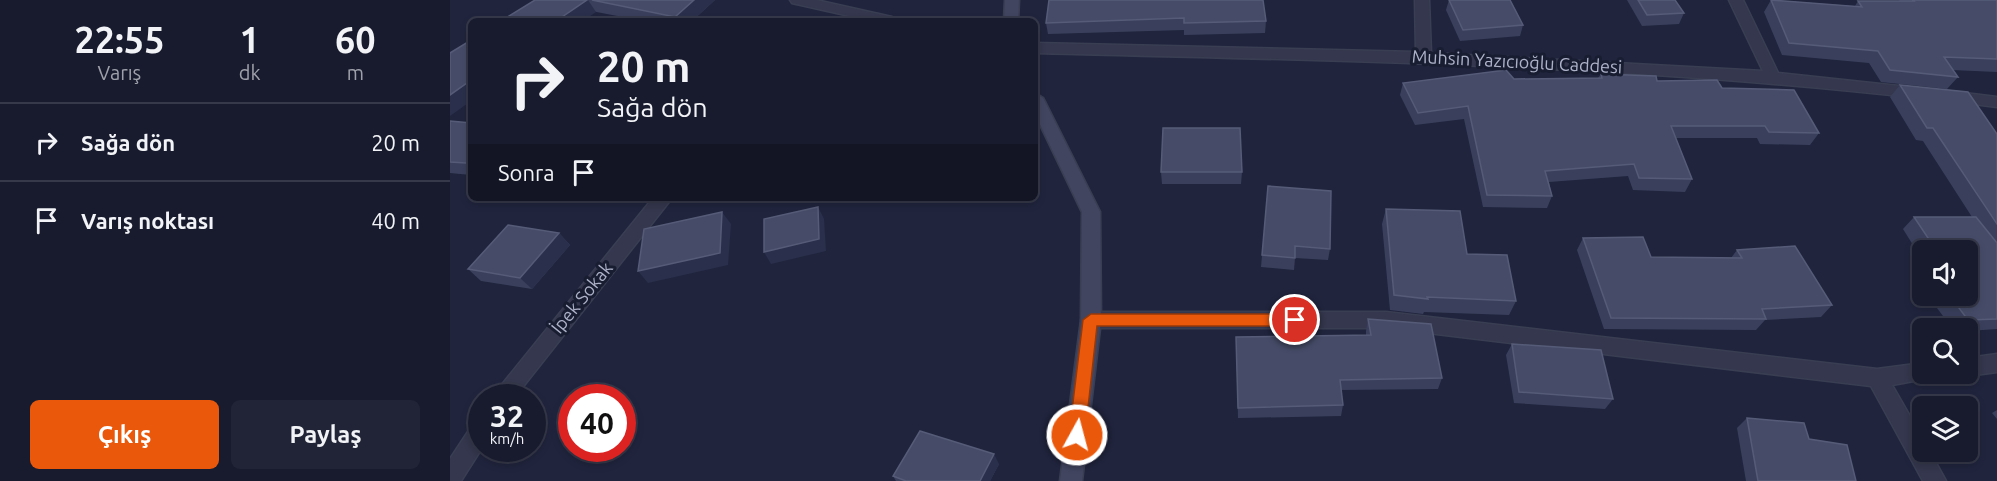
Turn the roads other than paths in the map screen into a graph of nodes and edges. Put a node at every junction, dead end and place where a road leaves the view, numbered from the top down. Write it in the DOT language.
graph roads {
  1 [pos="797,0"];
  2 [pos="1012,0"];
  3 [pos="1422,0"];
  4 [pos="1736,0"];
  5 [pos="843,10"];
  6 [pos="834,18"];
  7 [pos="879,18"];
  8 [pos="1011,18"];
  9 [pos="1038,48"];
  10 [pos="1424,57"];
  11 [pos="1773,76"];
  12 [pos="1997,102"];
  13 [pos="1038,104"];
  14 [pos="661,201"];
  15 [pos="1091,320"];
  16 [pos="1997,363"];
  17 [pos="1978,366"];
  18 [pos="1912,373"];
  19 [pos="1877,378"];
  20 [pos="512,384"];
  21 [pos="468,449"];
  22 [pos="450,477"];
  23 [pos="1071,481"];
  24 [pos="1935,481"];
  1 -- 5 [label="street"];
  2 -- 8 [label="street"];
  3 -- 10 [label="street"];
  4 -- 11 [label="street"];
  5 -- 6 [label="street"];
  5 -- 7 [label="street"];
  9 -- 10 [label="street, Muhsin Yazıcıoğlu Caddesi"];
  10 -- 11 [label="street, Muhsin Yazıcıoğlu Caddesi"];
  11 -- 12 [label="street, Muhsin Yazıcıoğlu Caddesi"];
  13 -- 15 [label="street"];
  14 -- 20 [label="street, İpek Sokak"];
  15 -- 19 [label="street"];
  15 -- 23 [label="street"];
  16 -- 17 [label="street"];
  18 -- 19 [label="street"];
  19 -- 24 [label="street"];
  21 -- 22 [label="street"];
}
